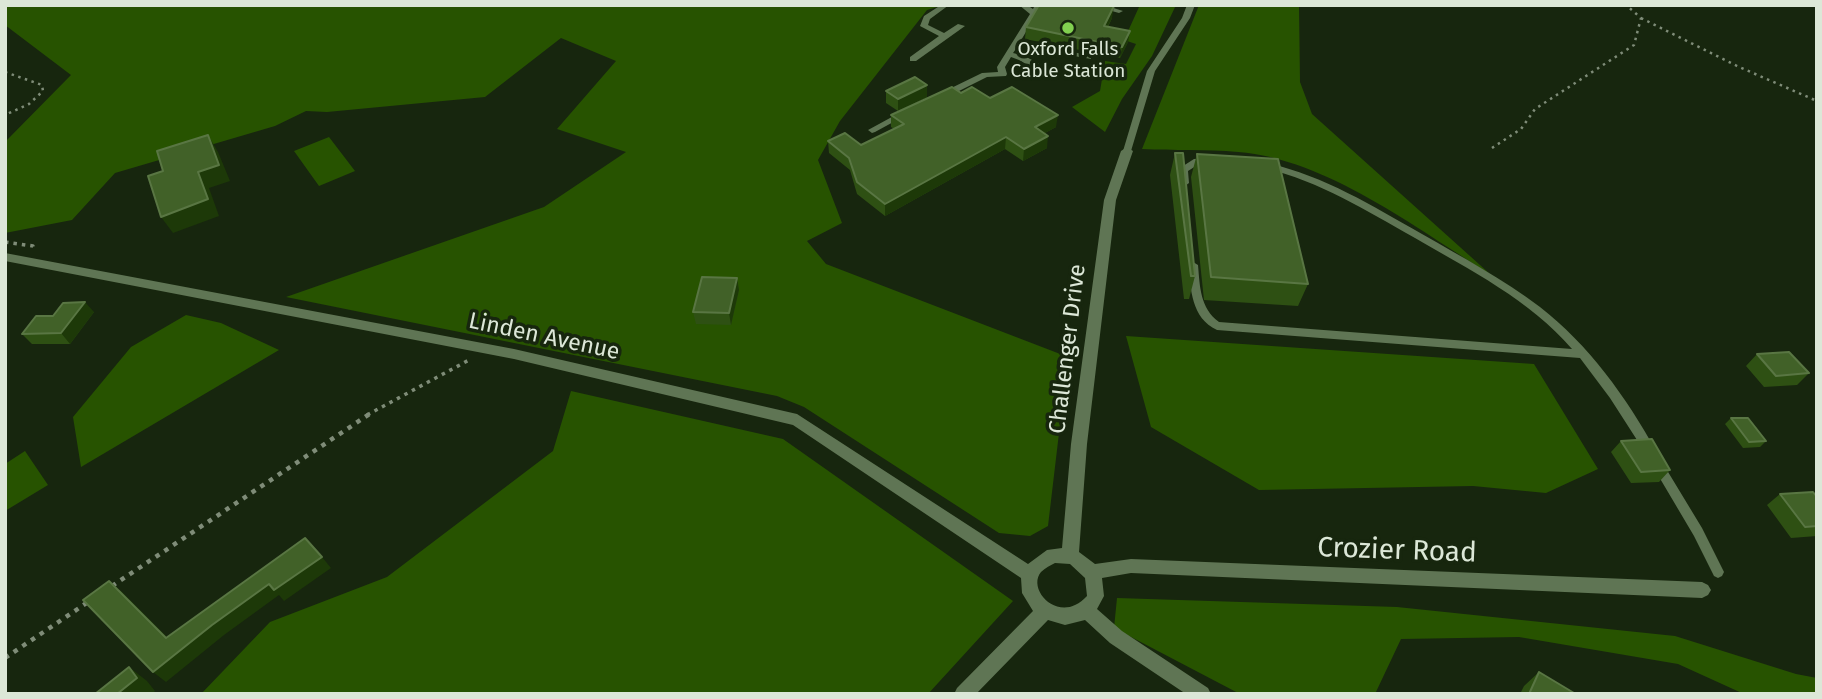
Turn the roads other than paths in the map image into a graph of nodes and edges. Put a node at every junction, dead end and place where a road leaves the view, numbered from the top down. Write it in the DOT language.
graph roads {
  1 [pos="946,5"];
  2 [pos="1022,5"];
  3 [pos="1039,5"];
  4 [pos="1093,5"];
  5 [pos="1191,5"];
  6 [pos="1119,11"];
  7 [pos="1034,13"];
  8 [pos="961,26"];
  9 [pos="944,36"];
  10 [pos="1016,43"];
  11 [pos="1009,54"];
  12 [pos="1088,57"];
  13 [pos="913,59"];
  14 [pos="1054,76"];
  15 [pos="935,99"];
  16 [pos="910,111"];
  17 [pos="872,130"];
  18 [pos="1127,150"];
  19 [pos="1220,162"];
  20 [pos="1254,163"];
  21 [pos="1186,197"];
  22 [pos="1192,252"];
  23 [pos="5,257"];
  24 [pos="1581,354"];
  25 [pos="1070,556"];
  26 [pos="1091,572"];
  27 [pos="1718,572"];
  28 [pos="1029,574"];
  29 [pos="1702,590"];
  30 [pos="1086,610"];
  31 [pos="1045,611"];
  32 [pos="963,694"];
  33 [pos="1202,694"];
  1 -- 9 [label="lane"];
  2 -- 7 [label="lane"];
  3 -- 7 [label="lane"];
  4 -- 6 [label="lane"];
  5 -- 18 [label="lane"];
  7 -- 10 [label="lane"];
  8 -- 9 [label="lane"];
  9 -- 13 [label="lane"];
  10 -- 11 [label="lane"];
  10 -- 12 [label="lane"];
  11 -- 14 [label="lane"];
  11 -- 15 [label="lane"];
  16 -- 17 [label="lane"];
  18 -- 25 [label="street, Challenger Drive"];
  19 -- 21 [label="lane"];
  20 -- 24 [label="lane"];
  22 -- 24 [label="lane"];
  23 -- 28 [label="street, Linden Avenue"];
  24 -- 27 [label="lane"];
  25 -- 26 [label="street"];
  25 -- 28 [label="street"];
  26 -- 29 [label="street, Crozier Road"];
  26 -- 30 [label="street"];
  28 -- 31 [label="street"];
  30 -- 31 [label="street"];
  30 -- 33 [label="street"];
  31 -- 32 [label="street"];
}
